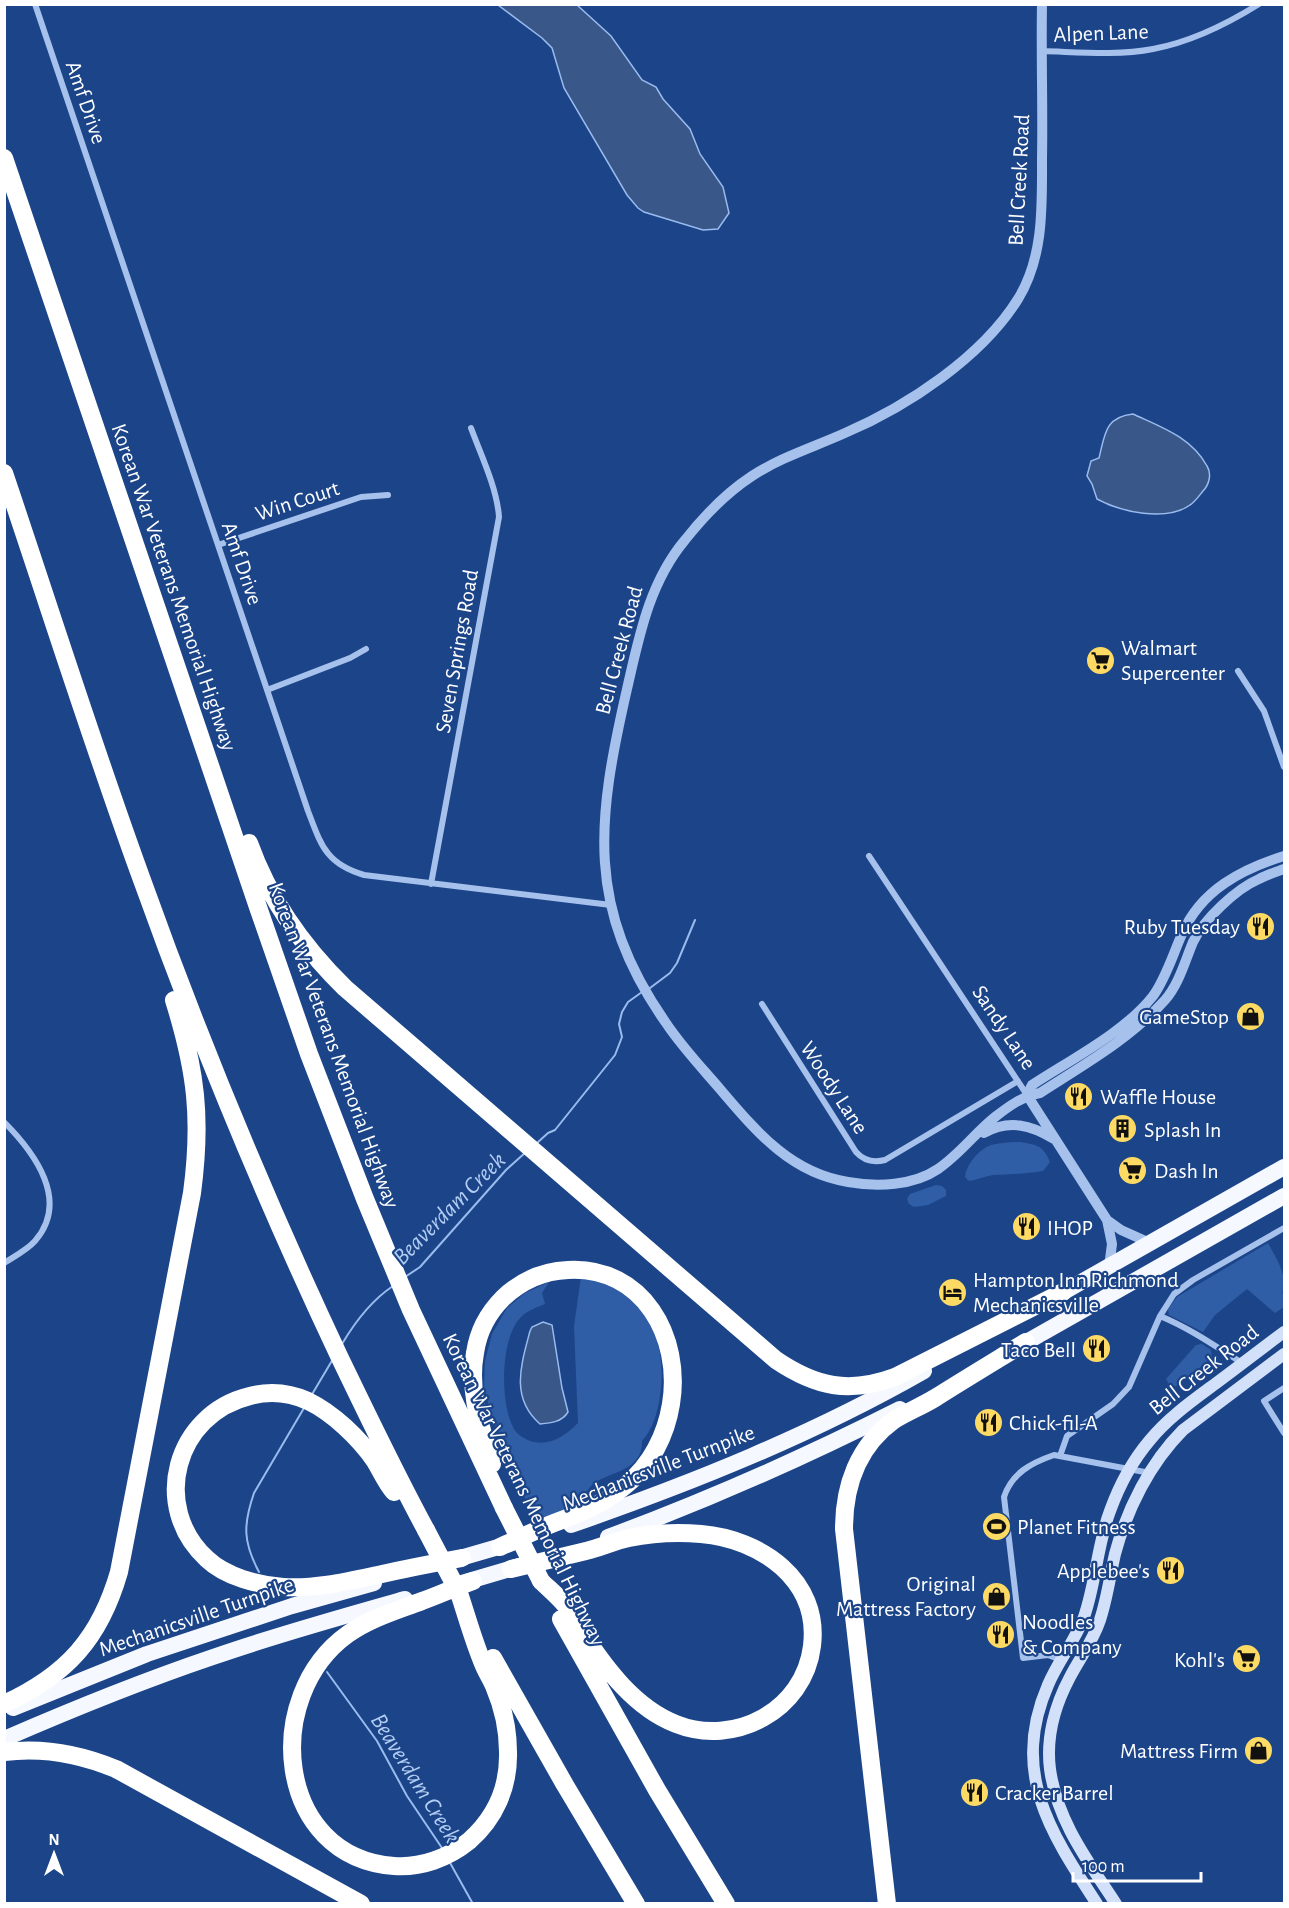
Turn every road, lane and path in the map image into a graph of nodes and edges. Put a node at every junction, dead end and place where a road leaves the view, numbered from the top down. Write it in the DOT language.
graph roads {
  1 [pos="35,4"];
  2 [pos="1042,4"];
  3 [pos="1259,4"];
  4 [pos="1042,51"];
  5 [pos="4,158"];
  6 [pos="471,428"];
  7 [pos="4,473"];
  8 [pos="388,495"];
  9 [pos="218,545"];
  10 [pos="366,649"];
  11 [pos="1238,671"];
  12 [pos="267,690"];
  13 [pos="199,733"];
  14 [pos="1284,768"];
  15 [pos="869,856"];
  16 [pos="1284,856"];
  17 [pos="1284,869"];
  18 [pos="1284,878"];
  19 [pos="142,882"];
  20 [pos="431,884"];
  21 [pos="1239,892"];
  22 [pos="611,905"];
  23 [pos="762,1004"];
  24 [pos="1018,1081"];
  25 [pos="1027,1095"];
  26 [pos="4,1122"];
  27 [pos="971,1140"];
  28 [pos="1057,1142"];
  29 [pos="1284,1167"];
  30 [pos="1284,1196"];
  31 [pos="1284,1207"];
  32 [pos="1107,1220"];
  33 [pos="1232,1226"];
  34 [pos="1284,1228"];
  35 [pos="1150,1243"];
  36 [pos="4,1263"];
  37 [pos="1109,1267"];
  38 [pos="1063,1292"];
  39 [pos="1160,1316"];
  40 [pos="1284,1332"];
  41 [pos="1026,1342"];
  42 [pos="1284,1354"];
  43 [pos="1242,1363"];
  44 [pos="1284,1388"];
  45 [pos="1284,1433"];
  46 [pos="1060,1456"];
  47 [pos="1130,1470"];
  48 [pos="1150,1473"];
  49 [pos="501,1502"];
  50 [pos="425,1529"];
  51 [pos="500,1547"];
  52 [pos="462,1558"];
  53 [pos="511,1569"];
  54 [pos="473,1581"];
  55 [pos="549,1592"];
  56 [pos="476,1632"];
  57 [pos="1062,1660"];
  58 [pos="4,1704"];
  59 [pos="4,1711"];
  60 [pos="4,1739"];
  61 [pos="4,1752"];
  62 [pos="361,1904"];
  63 [pos="636,1904"];
  64 [pos="726,1904"];
  65 [pos="888,1904"];
  66 [pos="1097,1904"];
  67 [pos="1116,1904"];
  1 -- 9 [label="street, Amf Drive"];
  2 -- 4 [label="street, Bell Creek Road"];
  3 -- 4 [label="street, Alpen Lane"];
  4 -- 22 [label="street, Bell Creek Road"];
  5 -- 13 [label="highway, Korean War Veterans Memorial Highway"];
  6 -- 20 [label="street, Seven Springs Road"];
  7 -- 19 [label="highway"];
  8 -- 9 [label="street, Win Court"];
  9 -- 12 [label="street, Amf Drive"];
  10 -- 12 [label="street"];
  11 -- 14 [label="street"];
  12 -- 20 [label="street, Amf Drive"];
  13 -- 38 [label="highway"];
  13 -- 49 [label="highway, Korean War Veterans Memorial Highway"];
  15 -- 24 [label="street, Sandy Lane"];
  16 -- 25 [label="street, Bell Creek Road"];
  17 -- 21 [label="street, Bell Creek Road"];
  18 -- 21 [label="street"];
  19 -- 50 [label="highway"];
  19 -- 58 [label="highway"];
  20 -- 22 [label="street, Amf Drive"];
  21 -- 25 [label="street, Bell Creek Road"];
  22 -- 27 [label="street, Bell Creek Road"];
  23 -- 24 [label="street, Woody Lane"];
  24 -- 25 [label="street, Sandy Lane"];
  25 -- 27 [label="street, Bell Creek Road"];
  25 -- 28 [label="street, Sandy Lane"];
  26 -- 36 [label="street"];
  27 -- 28 [label="street"];
  28 -- 32 [label="street, Sandy Lane"];
  29 -- 35 [label="highway, Mechanicsville Turnpike"];
  30 -- 33 [label="highway, Mechanicsville Turnpike"];
  31 -- 33 [label="highway"];
  32 -- 35 [label="street, Sandy Lane"];
  32 -- 37 [label="street, Sandy Lane"];
  33 -- 41 [label="highway, Mechanicsville Turnpike"];
  34 -- 39 [label="street"];
  35 -- 37 [label="highway, Mechanicsville Turnpike"];
  37 -- 38 [label="highway, Mechanicsville Turnpike"];
  38 -- 51 [label="highway, Mechanicsville Turnpike"];
  39 -- 43 [label="street"];
  39 -- 46 [label="street"];
  40 -- 43 [label="main road, Bell Creek Road"];
  41 -- 53 [label="highway, Mechanicsville Turnpike"];
  41 -- 65 [label="highway"];
  42 -- 48 [label="main road, Bell Creek Road"];
  43 -- 47 [label="main road, Bell Creek Road"];
  44 -- 45 [label="street"];
  46 -- 47 [label="street"];
  46 -- 57 [label="street"];
  47 -- 48 [label="street"];
  47 -- 57 [label="main road, Bell Creek Road"];
  48 -- 67 [label="main road, Bell Creek Road"];
  49 -- 51 [label="highway"];
  49 -- 55 [label="highway, Korean War Veterans Memorial Highway, bridge"];
  50 -- 52 [label="highway"];
  50 -- 56 [label="highway, bridge"];
  51 -- 52 [label="highway, Mechanicsville Turnpike"];
  52 -- 59 [label="highway, Mechanicsville Turnpike"];
  53 -- 54 [label="highway, Mechanicsville Turnpike"];
  53 -- 55 [label="highway"];
  54 -- 56 [label="highway"];
  54 -- 60 [label="highway, Mechanicsville Turnpike"];
  55 -- 64 [label="highway, Korean War Veterans Memorial Highway"];
  56 -- 63 [label="highway"];
  57 -- 66 [label="main road, Bell Creek Road"];
  61 -- 62 [label="highway"];
}
